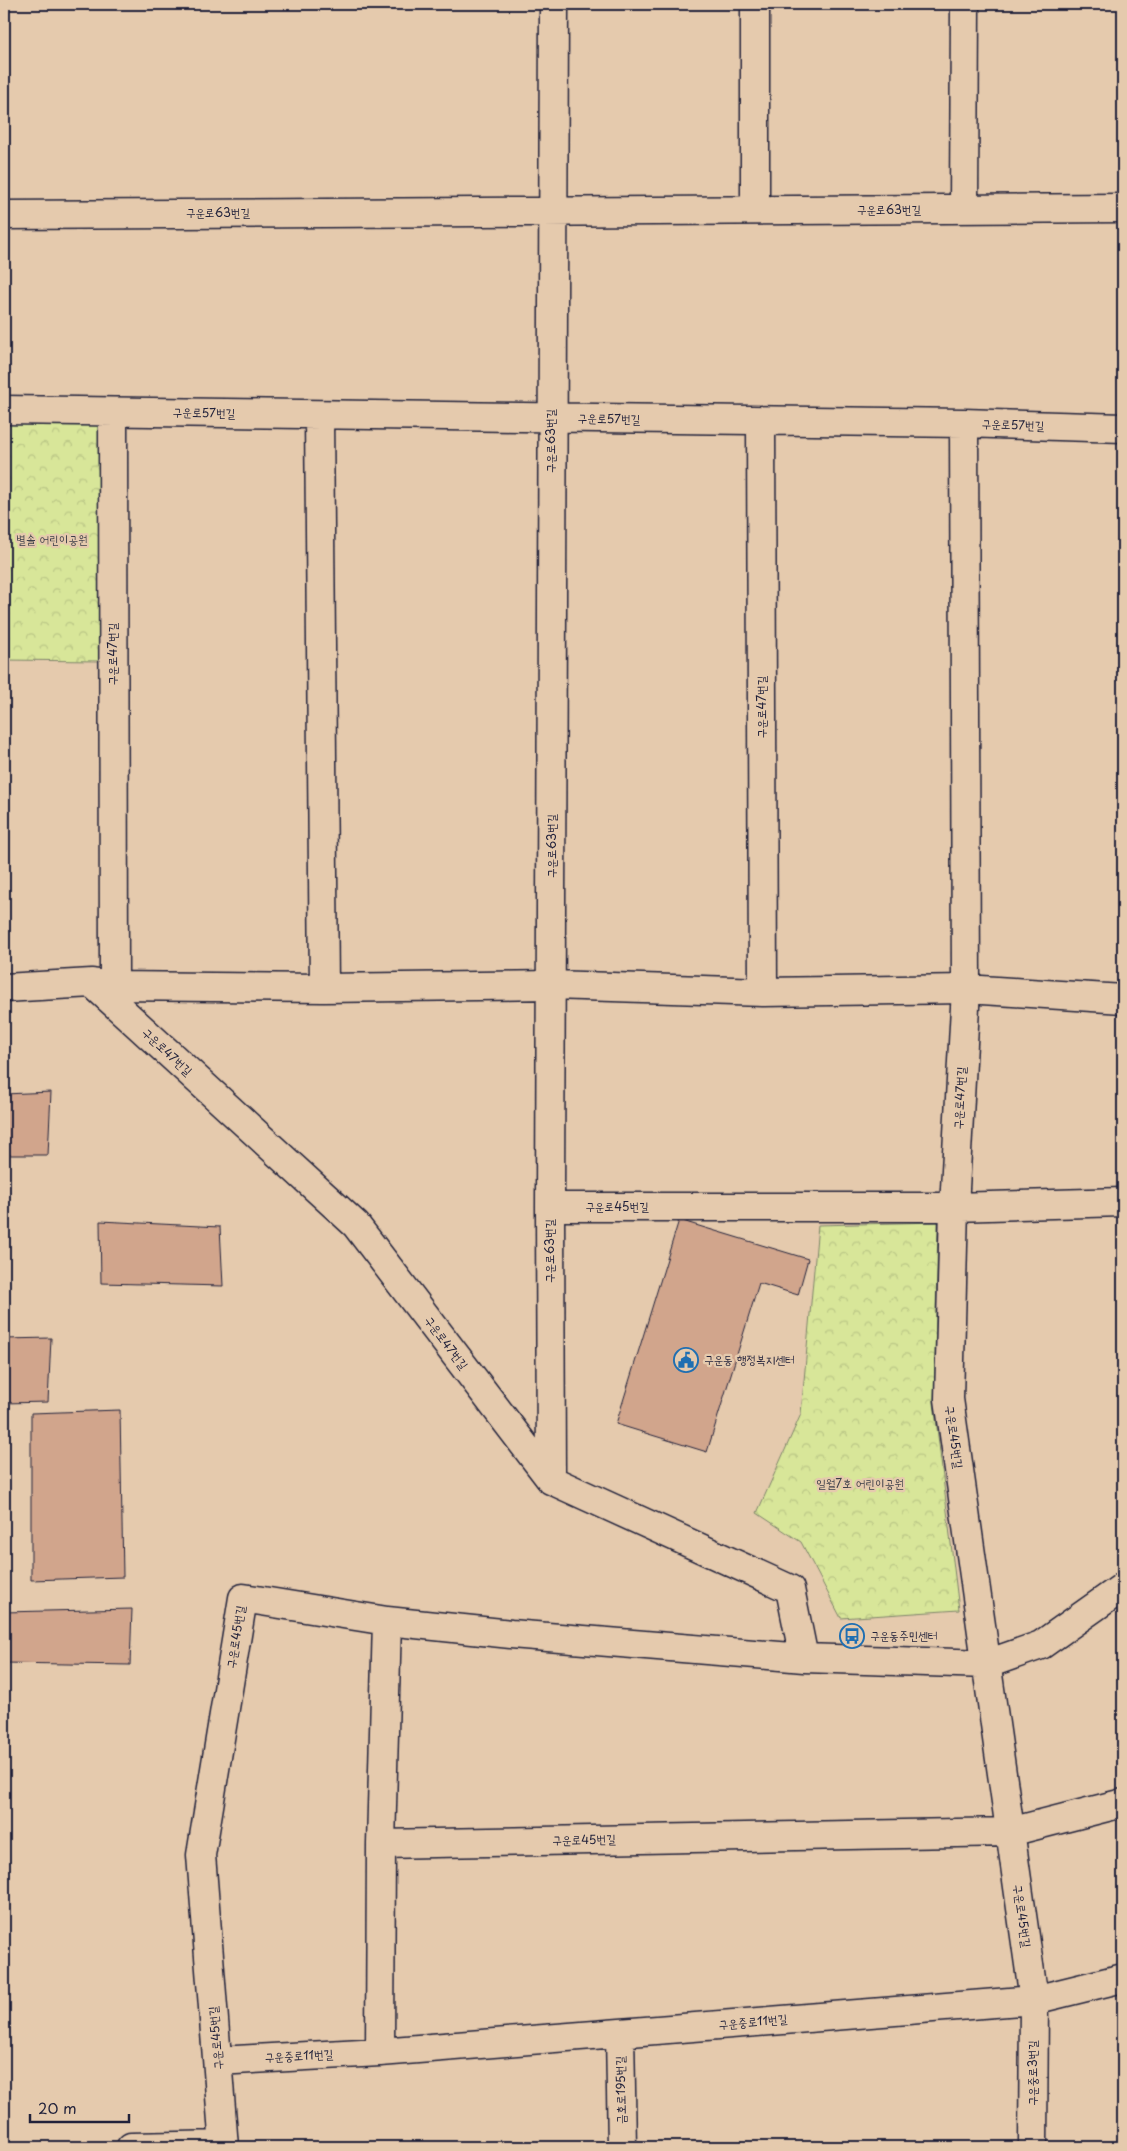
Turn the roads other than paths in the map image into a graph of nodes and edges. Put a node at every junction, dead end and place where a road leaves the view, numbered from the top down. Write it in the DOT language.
graph roads {
  1 [pos="554,4"];
  2 [pos="755,4"];
  3 [pos="965,4"];
  4 [pos="1123,208"];
  5 [pos="964,209"];
  6 [pos="755,210"];
  7 [pos="552,211"];
  8 [pos="4,215"];
  9 [pos="4,410"];
  10 [pos="113,412"];
  11 [pos="319,415"];
  12 [pos="551,418"];
  13 [pos="761,422"];
  14 [pos="964,423"];
  15 [pos="1123,428"];
  16 [pos="103,985"];
  17 [pos="552,985"];
  18 [pos="4,988"];
  19 [pos="324,988"];
  20 [pos="966,989"];
  21 [pos="763,992"];
  22 [pos="1123,999"];
  23 [pos="1123,1202"];
  24 [pos="550,1208"];
  25 [pos="954,1208"];
  26 [pos="551,1480"];
  27 [pos="1123,1586"];
  28 [pos="386,1620"];
  29 [pos="804,1658"];
  30 [pos="987,1664"];
  31 [pos="1123,1803"];
  32 [pos="1010,1832"];
  33 [pos="381,1844"];
  34 [pos="1123,1978"];
  35 [pos="1034,2000"];
  36 [pos="620,2032"];
  37 [pos="380,2052"];
  38 [pos="218,2061"];
  39 [pos="224,2146"];
  40 [pos="130,2147"];
  41 [pos="622,2147"];
  42 [pos="1033,2147"];
  1 -- 7 [label="street, 구운로63번길"];
  2 -- 6 [label="street"];
  3 -- 5 [label="street"];
  4 -- 5 [label="street, 구운로63번길"];
  5 -- 6 [label="street, 구운로63번길"];
  6 -- 7 [label="street, 구운로63번길"];
  7 -- 8 [label="street, 구운로63번길"];
  7 -- 12 [label="street, 구운로63번길"];
  9 -- 10 [label="street, 구운로57번길"];
  10 -- 11 [label="street, 구운로57번길"];
  10 -- 16 [label="street, 구운로47번길"];
  11 -- 12 [label="street, 구운로57번길"];
  11 -- 19 [label="street"];
  12 -- 13 [label="street, 구운로57번길"];
  12 -- 17 [label="street, 구운로63번길"];
  13 -- 14 [label="street, 구운로57번길"];
  13 -- 21 [label="street, 구운로47번길"];
  14 -- 15 [label="street, 구운로57번길"];
  14 -- 20 [label="street, 구운로47번길"];
  16 -- 18 [label="street"];
  16 -- 19 [label="street"];
  16 -- 26 [label="street, 구운로47번길"];
  17 -- 19 [label="street"];
  17 -- 21 [label="street"];
  17 -- 24 [label="street, 구운로63번길"];
  20 -- 21 [label="street"];
  20 -- 22 [label="street"];
  20 -- 25 [label="street, 구운로47번길"];
  23 -- 25 [label="street, 구운로45번길"];
  24 -- 25 [label="street, 구운로45번길"];
  24 -- 26 [label="street, 구운로63번길"];
  25 -- 30 [label="street, 구운로45번길"];
  26 -- 29 [label="street, 구운로47번길"];
  27 -- 30 [label="street, 구운로45번길"];
  28 -- 29 [label="street, 구운로45번길"];
  28 -- 33 [label="street"];
  28 -- 38 [label="street, 구운로45번길"];
  29 -- 30 [label="street, 구운로45번길"];
  30 -- 32 [label="street, 구운로45번길"];
  31 -- 32 [label="street, 구운로45번길"];
  32 -- 33 [label="street, 구운로45번길"];
  32 -- 35 [label="street, 구운로45번길"];
  33 -- 37 [label="street"];
  34 -- 35 [label="street, 구운중로11번길"];
  35 -- 36 [label="street, 구운중로11번길"];
  35 -- 42 [label="street, 구운중로3번길"];
  36 -- 37 [label="street, 구운중로11번길"];
  36 -- 41 [label="street, 금호로195번길"];
  37 -- 38 [label="street, 구운중로11번길"];
  38 -- 39 [label="street, 구운로45번길"];
  39 -- 40 [label="street"];
}
